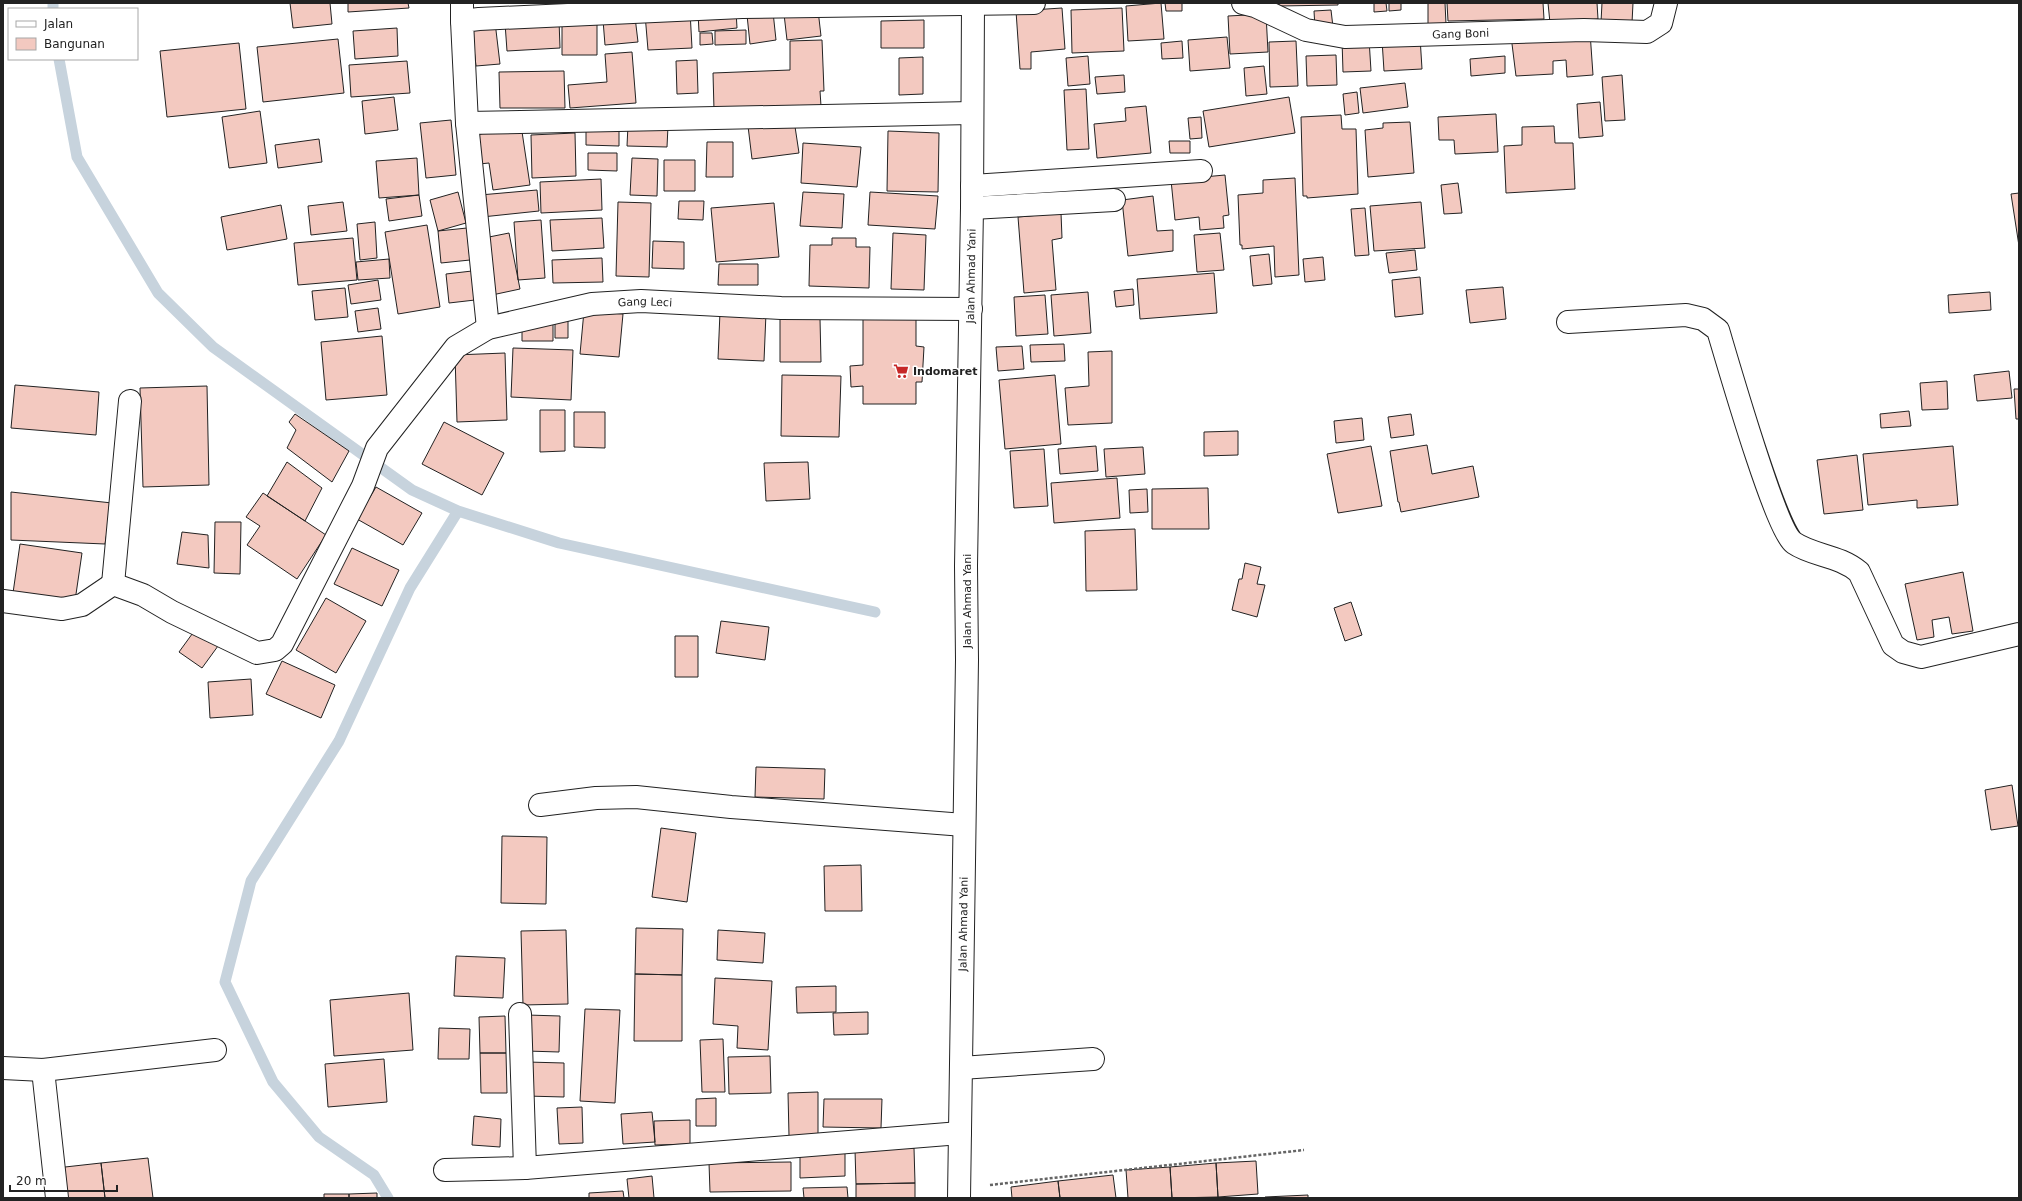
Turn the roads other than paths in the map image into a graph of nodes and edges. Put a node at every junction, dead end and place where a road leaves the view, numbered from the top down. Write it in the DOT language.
graph roads {
  1 [pos="1034,3"];
  2 [pos="1243,3"];
  3 [pos="1666,3"];
  4 [pos="972,4"];
  5 [pos="1007,4"];
  6 [pos="462,12"];
  7 [pos="972,113"];
  8 [pos="467,123"];
  9 [pos="1201,171"];
  10 [pos="972,186"];
  11 [pos="1114,200"];
  12 [pos="972,208"];
  13 [pos="971,309"];
  14 [pos="1568,322"];
  15 [pos="488,328"];
  16 [pos="130,401"];
  17 [pos="113,584"];
  18 [pos="3,601"];
  19 [pos="2019,634"];
  20 [pos="540,805"];
  21 [pos="964,825"];
  22 [pos="520,1014"];
  23 [pos="215,1050"];
  24 [pos="1093,1059"];
  25 [pos="3,1068"];
  26 [pos="961,1068"];
  27 [pos="43,1070"];
  28 [pos="960,1133"];
  29 [pos="525,1168"];
  30 [pos="445,1170"];
  31 [pos="959,1193"];
  32 [pos="57,1198"];
  1 -- 5 [label="street"];
  2 -- 3 [label="street, Gang Boni"];
  4 -- 5 [label="street"];
  4 -- 6 [label="street"];
  4 -- 7 [label="street, Jalan Ahmad Yani"];
  6 -- 8 [label="street"];
  7 -- 8 [label="street"];
  7 -- 10 [label="street, Jalan Ahmad Yani"];
  8 -- 15 [label="street"];
  9 -- 10 [label="street"];
  10 -- 12 [label="street, Jalan Ahmad Yani"];
  11 -- 12 [label="street"];
  12 -- 13 [label="street, Jalan Ahmad Yani"];
  13 -- 15 [label="street, Gang Leci"];
  13 -- 21 [label="street, Jalan Ahmad Yani"];
  14 -- 19 [label="street"];
  15 -- 17 [label="street, Gang Leci"];
  16 -- 17 [label="street"];
  17 -- 18 [label="street"];
  20 -- 21 [label="street"];
  21 -- 26 [label="street, Jalan Ahmad Yani"];
  22 -- 29 [label="street"];
  23 -- 27 [label="street"];
  24 -- 26 [label="street"];
  25 -- 27 [label="street"];
  26 -- 28 [label="street, Jalan Ahmad Yani"];
  27 -- 32 [label="street"];
  28 -- 29 [label="street"];
  28 -- 31 [label="street, Jalan Ahmad Yani"];
  29 -- 30 [label="street"];
}
